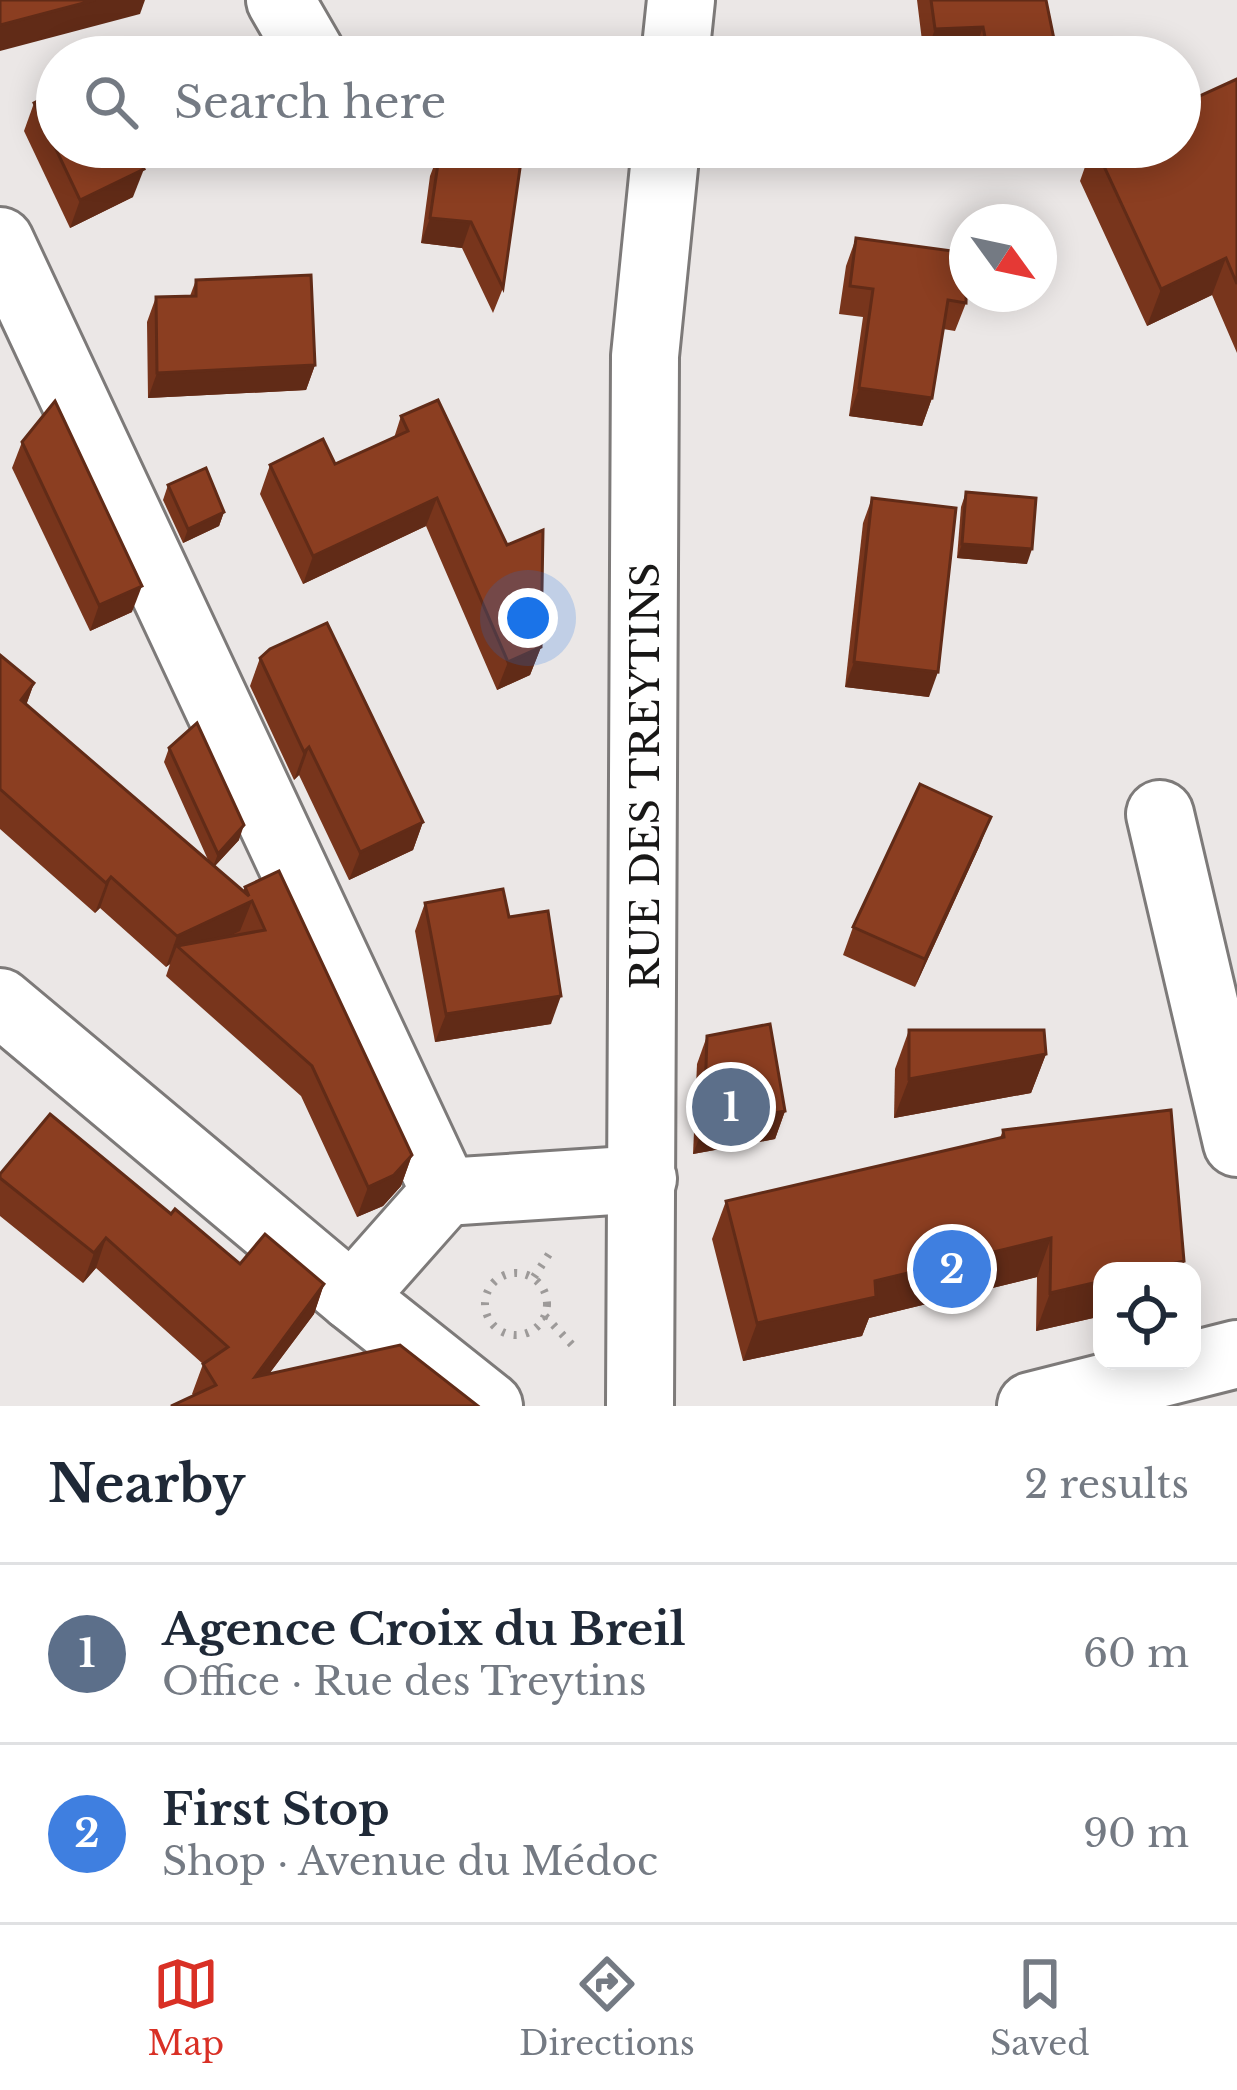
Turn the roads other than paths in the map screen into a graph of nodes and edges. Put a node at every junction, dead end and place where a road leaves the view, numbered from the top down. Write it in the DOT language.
graph roads {
  1 [pos="280,0"];
  2 [pos="681,0"];
  3 [pos="301,36"];
  4 [pos="677,36"];
  5 [pos="664,168"];
  6 [pos="0,241"];
  7 [pos="1160,814"];
  8 [pos="0,1002"];
  9 [pos="1237,1143"];
  10 [pos="644,1179"];
  11 [pos="445,1192"];
  12 [pos="352,1297"];
  13 [pos="1237,1354"];
  14 [pos="489,1406"];
  15 [pos="640,1406"];
  16 [pos="1031,1406"];
  1 -- 3 [label="street"];
  2 -- 4 [label="street"];
  5 -- 10 [label="street, RUE DES TREYTINS"];
  6 -- 11 [label="street"];
  7 -- 9 [label="street"];
  8 -- 12 [label="street"];
  10 -- 11 [label="street"];
  10 -- 15 [label="street, RUE DES TREYTINS"];
  11 -- 12 [label="street"];
  12 -- 14 [label="street"];
  13 -- 16 [label="street"];
}
